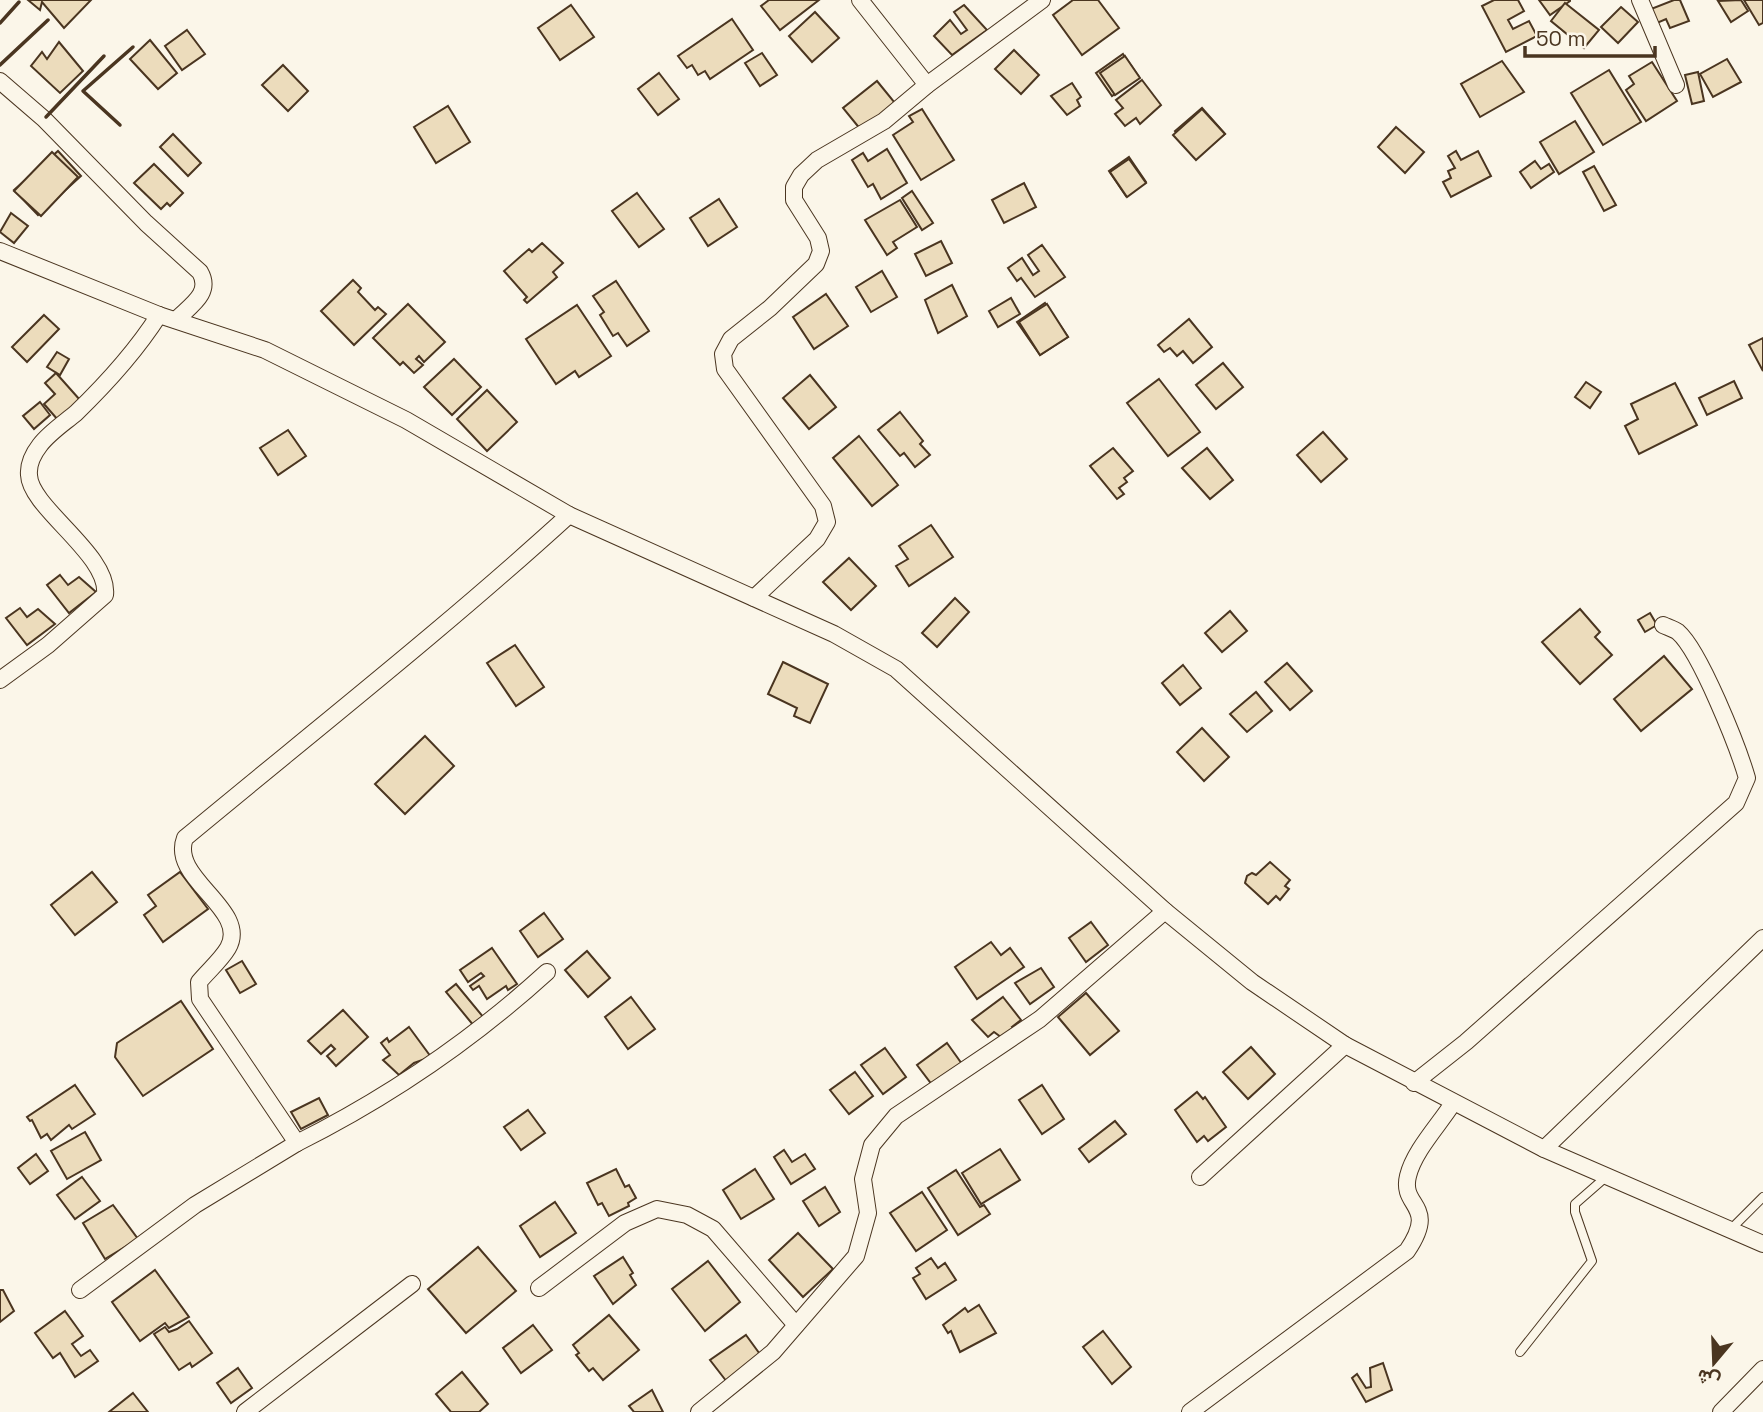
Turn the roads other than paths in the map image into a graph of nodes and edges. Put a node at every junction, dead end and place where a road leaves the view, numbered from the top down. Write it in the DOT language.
graph roads {
  1 [pos="860,0"];
  2 [pos="1042,0"];
  3 [pos="1640,0"];
  4 [pos="0,81"];
  5 [pos="927,85"];
  6 [pos="1676,85"];
  7 [pos="0,251"];
  8 [pos="159,315"];
  9 [pos="176,320"];
  10 [pos="569,515"];
  11 [pos="754,598"];
  12 [pos="1663,625"];
  13 [pos="0,680"];
  14 [pos="1165,911"];
  15 [pos="1763,938"];
  16 [pos="547,972"];
  17 [pos="1345,1045"];
  18 [pos="1414,1083"];
  19 [pos="1453,1103"];
  20 [pos="297,1143"];
  21 [pos="1544,1149"];
  22 [pos="1607,1176"];
  23 [pos="1200,1177"];
  24 [pos="1763,1197"];
  25 [pos="1731,1229"];
  26 [pos="1763,1244"];
  27 [pos="412,1284"];
  28 [pos="539,1288"];
  29 [pos="80,1290"];
  30 [pos="796,1325"];
  31 [pos="1520,1352"];
  32 [pos="1763,1369"];
  33 [pos="245,1412"];
  34 [pos="699,1412"];
  35 [pos="1190,1412"];
  36 [pos="1721,1412"];
  1 -- 5 [label="street"];
  2 -- 5 [label="street"];
  3 -- 6 [label="street"];
  4 -- 9 [label="street"];
  5 -- 11 [label="street"];
  7 -- 8 [label="street"];
  8 -- 9 [label="street"];
  8 -- 13 [label="street"];
  9 -- 10 [label="street"];
  10 -- 11 [label="street"];
  10 -- 20 [label="street"];
  11 -- 14 [label="street"];
  12 -- 18 [label="street"];
  14 -- 17 [label="street"];
  14 -- 30 [label="street"];
  15 -- 21 [label="street"];
  16 -- 20 [label="street"];
  17 -- 18 [label="street"];
  17 -- 23 [label="street"];
  18 -- 19 [label="street"];
  19 -- 21 [label="street"];
  19 -- 35 [label="street"];
  20 -- 29 [label="street"];
  21 -- 22 [label="street"];
  22 -- 25 [label="street"];
  22 -- 31 [label="lane"];
  24 -- 25 [label="lane"];
  25 -- 26 [label="street"];
  27 -- 33 [label="street"];
  28 -- 30 [label="street"];
  30 -- 34 [label="street"];
  32 -- 36 [label="street"];
}
